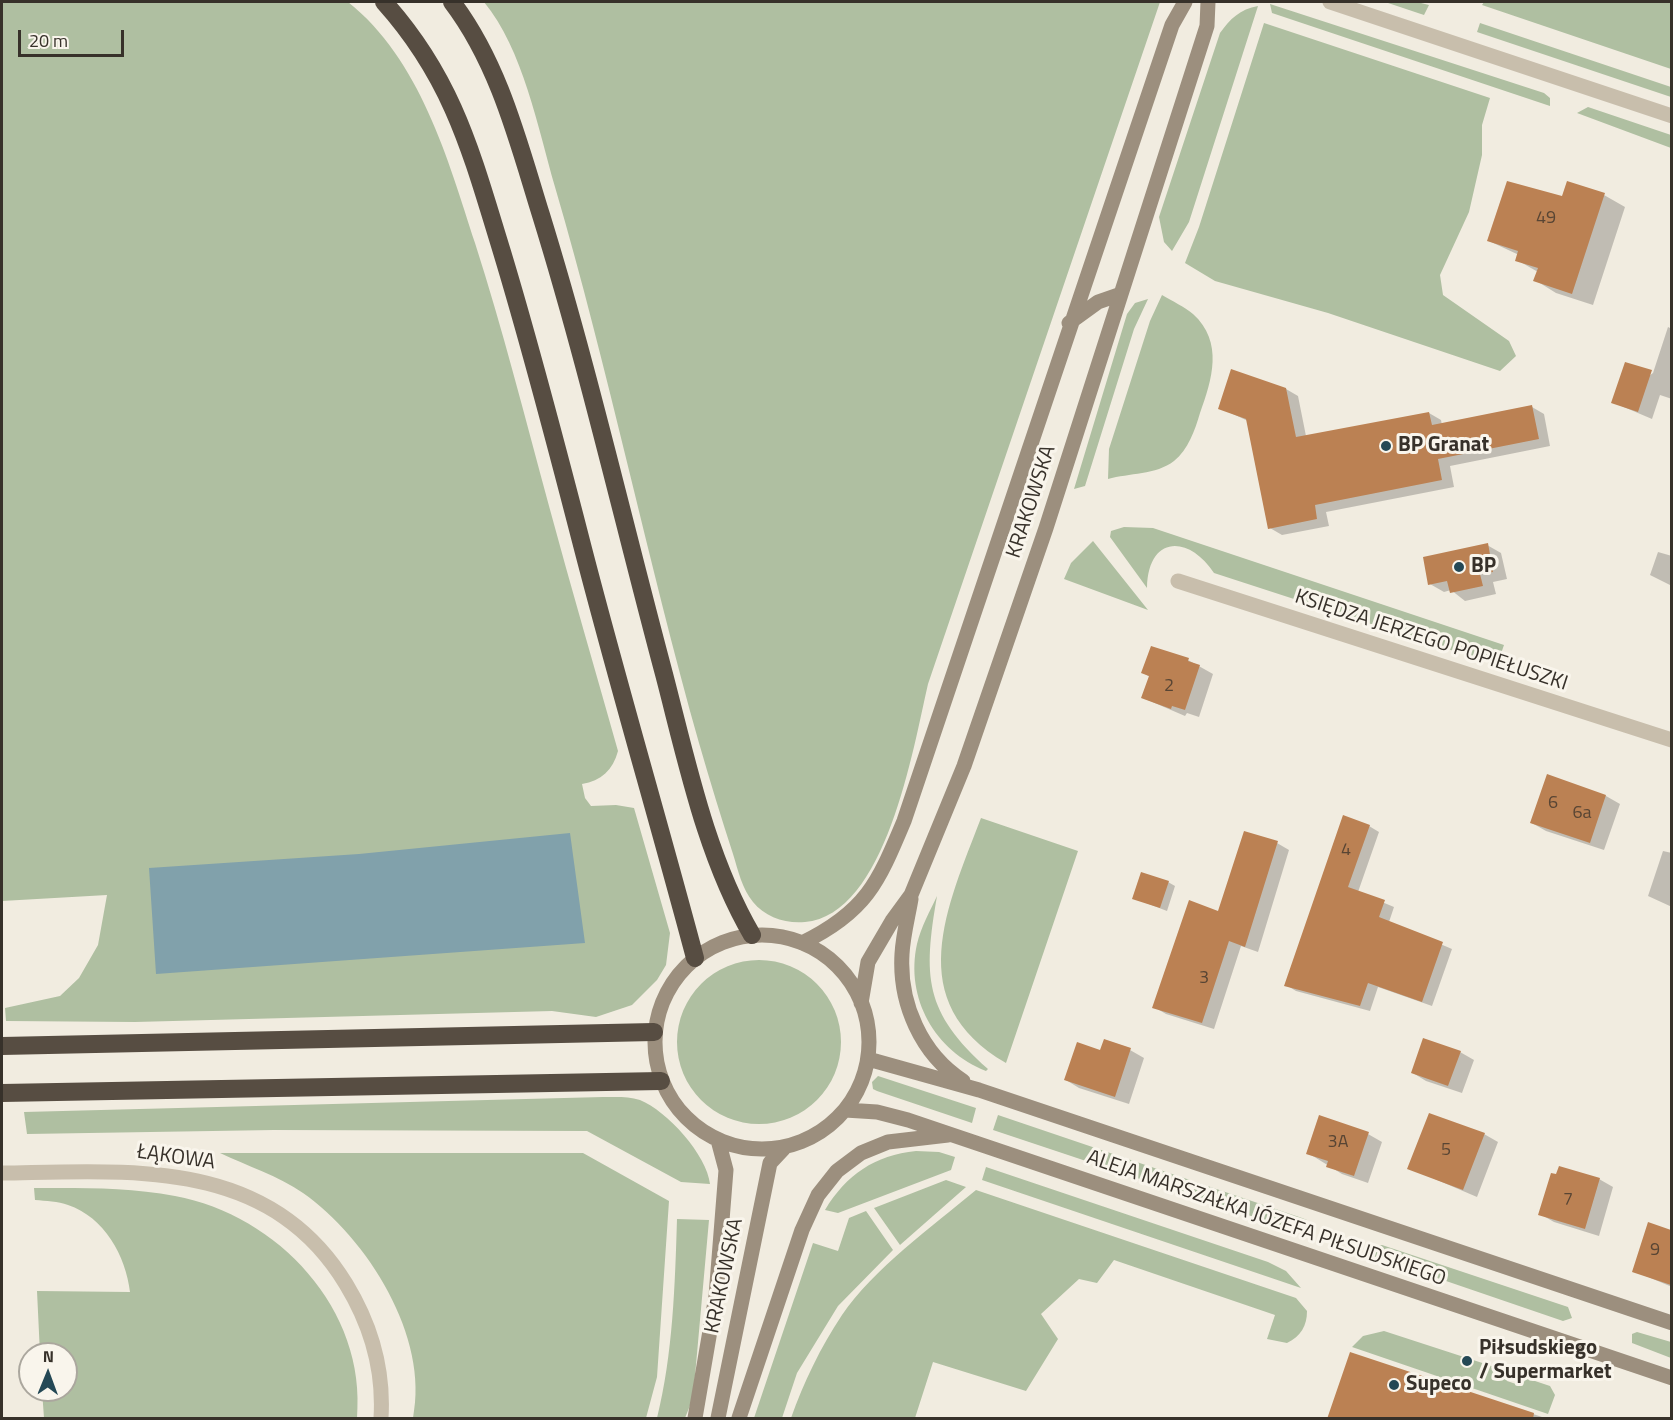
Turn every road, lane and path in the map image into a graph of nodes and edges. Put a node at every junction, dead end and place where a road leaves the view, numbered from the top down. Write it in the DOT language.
graph roads {
  1 [pos="384,2"];
  2 [pos="452,2"];
  3 [pos="1185,2"];
  4 [pos="1208,2"];
  5 [pos="1330,2"];
  6 [pos="1671,116"];
  7 [pos="1120,294"];
  8 [pos="1069,324"];
  9 [pos="1178,581"];
  10 [pos="1671,740"];
  11 [pos="911,896"];
  12 [pos="753,935"];
  13 [pos="802,943"];
  14 [pos="695,958"];
  15 [pos="861,1003"];
  16 [pos="654,1032"];
  17 [pos="2,1046"];
  18 [pos="868,1059"];
  19 [pos="662,1081"];
  20 [pos="979,1090"];
  21 [pos="2,1093"];
  22 [pos="845,1110"];
  23 [pos="951,1135"];
  24 [pos="718,1140"];
  25 [pos="785,1147"];
  26 [pos="2,1173"];
  27 [pos="1671,1323"];
  28 [pos="1671,1378"];
  29 [pos="381,1419"];
  30 [pos="695,1419"];
  31 [pos="718,1419"];
  32 [pos="739,1419"];
  1 -- 14 [label="highway"];
  2 -- 12 [label="highway"];
  3 -- 8 [label="street, KRAKOWSKA"];
  4 -- 7 [label="street, KRAKOWSKA"];
  5 -- 6 [label="street"];
  7 -- 8 [label="street"];
  7 -- 11 [label="street, KRAKOWSKA"];
  8 -- 13 [label="street, KRAKOWSKA"];
  9 -- 10 [label="street, KSIĘDZA JERZEGO POPIEŁUSZKI"];
  11 -- 15 [label="street, KRAKOWSKA"];
  11 -- 20 [label="street"];
  12 -- 13 [label="street"];
  12 -- 14 [label="street"];
  13 -- 15 [label="street"];
  14 -- 16 [label="street"];
  15 -- 18 [label="street"];
  16 -- 17 [label="highway"];
  16 -- 19 [label="street"];
  18 -- 20 [label="street, ALEJA MARSZAŁKA JÓZEFA PIŁSUDSKIEGO"];
  18 -- 22 [label="street"];
  19 -- 21 [label="highway"];
  19 -- 24 [label="street"];
  20 -- 27 [label="street, ALEJA MARSZAŁKA JÓZEFA PIŁSUDSKIEGO"];
  22 -- 23 [label="street, ALEJA MARSZAŁKA JÓZEFA PIŁSUDSKIEGO"];
  22 -- 25 [label="street"];
  23 -- 28 [label="street, ALEJA MARSZAŁKA JÓZEFA PIŁSUDSKIEGO"];
  23 -- 32 [label="street"];
  24 -- 25 [label="street"];
  24 -- 30 [label="street, KRAKOWSKA"];
  25 -- 31 [label="street, KRAKOWSKA"];
  26 -- 29 [label="street, ŁĄKOWA"];
}
